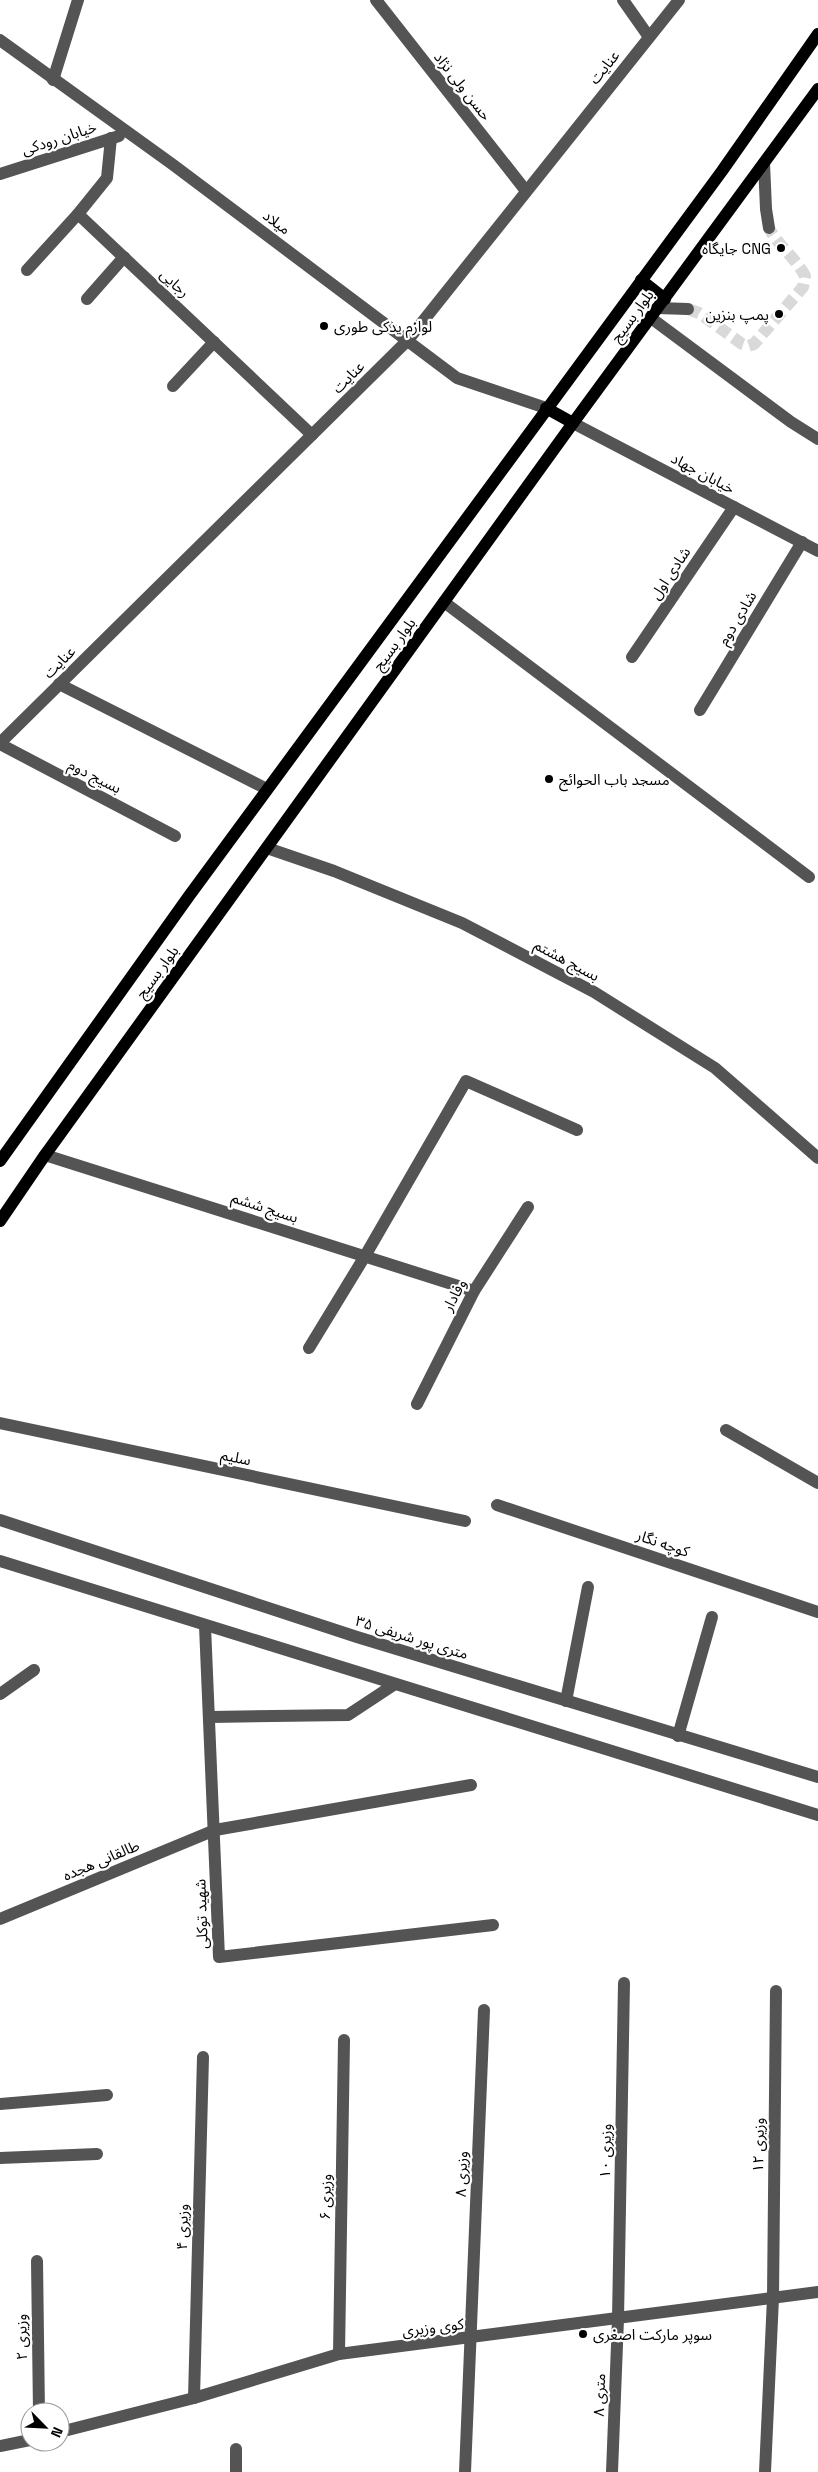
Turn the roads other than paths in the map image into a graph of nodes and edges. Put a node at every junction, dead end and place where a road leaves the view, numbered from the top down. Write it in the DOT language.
graph roads {
  1 [pos="78,0"];
  2 [pos="376,0"];
  3 [pos="623,0"];
  4 [pos="679,0"];
  5 [pos="818,34"];
  6 [pos="649,37"];
  7 [pos="0,40"];
  8 [pos="53,80"];
  9 [pos="818,89"];
  10 [pos="128,133"];
  11 [pos="111,138"];
  12 [pos="764,163"];
  13 [pos="0,174"];
  14 [pos="526,191"];
  15 [pos="78,214"];
  16 [pos="770,228"];
  17 [pos="124,257"];
  18 [pos="27,270"];
  19 [pos="641,280"];
  20 [pos="87,299"];
  21 [pos="657,308"];
  22 [pos="688,309"];
  23 [pos="408,340"];
  24 [pos="214,342"];
  25 [pos="173,386"];
  26 [pos="546,408"];
  27 [pos="574,423"];
  28 [pos="312,435"];
  29 [pos="818,439"];
  30 [pos="734,507"];
  31 [pos="802,542"];
  32 [pos="818,551"];
  33 [pos="444,602"];
  34 [pos="632,657"];
  35 [pos="59,684"];
  36 [pos="700,710"];
  37 [pos="0,744"];
  38 [pos="267,789"];
  39 [pos="175,836"];
  40 [pos="267,848"];
  41 [pos="809,877"];
  42 [pos="578,1130"];
  43 [pos="45,1154"];
  44 [pos="818,1158"];
  45 [pos="0,1161"];
  46 [pos="528,1207"];
  47 [pos="0,1220"];
  48 [pos="365,1256"];
  49 [pos="474,1291"];
  50 [pos="309,1348"];
  51 [pos="417,1404"];
  52 [pos="0,1423"];
  53 [pos="726,1430"];
  54 [pos="818,1483"];
  55 [pos="497,1505"];
  56 [pos="0,1520"];
  57 [pos="465,1521"];
  58 [pos="0,1561"];
  59 [pos="588,1587"];
  60 [pos="818,1612"];
  61 [pos="712,1617"];
  62 [pos="205,1626"];
  63 [pos="34,1670"];
  64 [pos="395,1684"];
  65 [pos="0,1694"];
  66 [pos="566,1702"];
  67 [pos="210,1717"];
  68 [pos="678,1736"];
  69 [pos="817,1773"];
  70 [pos="471,1786"];
  71 [pos="818,1815"];
  72 [pos="215,1830"];
  73 [pos="0,1919"];
  74 [pos="493,1924"];
  75 [pos="624,1983"];
  76 [pos="776,1991"];
  77 [pos="484,2010"];
  78 [pos="344,2040"];
  79 [pos="203,2057"];
  80 [pos="107,2095"];
  81 [pos="0,2104"];
  82 [pos="97,2154"];
  83 [pos="0,2158"];
  84 [pos="37,2261"];
  85 [pos="818,2292"];
  86 [pos="773,2298"];
  87 [pos="618,2319"];
  88 [pos="470,2339"];
  89 [pos="339,2354"];
  90 [pos="194,2398"];
  91 [pos="39,2402"];
  92 [pos="70,2429"];
  93 [pos="20,2442"];
  94 [pos="0,2446"];
  95 [pos="236,2449"];
  96 [pos="236,2472"];
  97 [pos="465,2472"];
  98 [pos="612,2472"];
  99 [pos="765,2472"];
  1 -- 8 [label="street"];
  2 -- 14 [label="street, حسن ولی نژاد"];
  3 -- 6 [label="street"];
  4 -- 6 [label="street, عنایت"];
  5 -- 19 [label="main road, بلوار بسیج"];
  6 -- 14 [label="street, عنایت"];
  7 -- 8 [label="street, میلاد"];
  8 -- 10 [label="street, میلاد"];
  9 -- 12 [label="main road, بلوار بسیج"];
  10 -- 11 [label="street, خیابان رودکی"];
  10 -- 23 [label="street, میلاد"];
  11 -- 13 [label="street, خیابان رودکی"];
  11 -- 15 [label="street"];
  12 -- 16 [label="street"];
  12 -- 21 [label="main road, بلوار بسیج"];
  14 -- 23 [label="street, عنایت"];
  15 -- 17 [label="street, رجایی"];
  15 -- 18 [label="street"];
  17 -- 20 [label="street"];
  17 -- 24 [label="street, رجایی"];
  19 -- 21 [label="main road"];
  19 -- 26 [label="main road, بلوار بسیج"];
  21 -- 22 [label="street"];
  21 -- 27 [label="main road, بلوار بسیج"];
  21 -- 29 [label="street"];
  23 -- 26 [label="street, میلاد"];
  23 -- 28 [label="street, عنایت"];
  24 -- 25 [label="street"];
  24 -- 28 [label="street, رجایی"];
  26 -- 27 [label="main road"];
  26 -- 38 [label="main road, بلوار بسیج"];
  27 -- 30 [label="street, خیابان جهاد"];
  27 -- 33 [label="main road, بلوار بسیج"];
  28 -- 35 [label="street, عنایت"];
  30 -- 31 [label="street, خیابان جهاد"];
  30 -- 34 [label="street, شادی اول"];
  31 -- 32 [label="street, خیابان جهاد"];
  31 -- 36 [label="street, شادی دوم"];
  33 -- 40 [label="main road, بلوار بسیج"];
  33 -- 41 [label="street"];
  35 -- 37 [label="street, عنایت"];
  35 -- 38 [label="street"];
  37 -- 39 [label="street, بسيج دوم"];
  38 -- 45 [label="main road, بلوار بسیج"];
  40 -- 43 [label="main road, بلوار بسیج"];
  40 -- 44 [label="street, بسیج هشتم"];
  42 -- 48 [label="street"];
  43 -- 47 [label="main road, بلوار بسیج"];
  43 -- 48 [label="street, بسیج ششم"];
  46 -- 49 [label="street, وفادار"];
  48 -- 49 [label="street, بسیج ششم"];
  48 -- 50 [label="street"];
  49 -- 51 [label="street, وفادار"];
  52 -- 57 [label="street, سلیم"];
  53 -- 54 [label="street"];
  55 -- 60 [label="street, کوچه نگار"];
  56 -- 66 [label="street, ۳۵ متری پور شریفی"];
  58 -- 62 [label="street"];
  59 -- 66 [label="street"];
  61 -- 68 [label="street"];
  62 -- 64 [label="street"];
  62 -- 67 [label="street, شهید توکلی"];
  63 -- 65 [label="street"];
  64 -- 67 [label="street"];
  64 -- 71 [label="street"];
  66 -- 68 [label="street, ۳۵ متری پور شریفی"];
  67 -- 72 [label="street, شهید توکلی"];
  68 -- 69 [label="street, ۳۵ متری پور شریفی"];
  70 -- 72 [label="street, طالقانی هجده"];
  72 -- 73 [label="street, طالقانی هجده"];
  72 -- 74 [label="street, شهید توکلی"];
  75 -- 87 [label="street, وزیری ۱۰"];
  76 -- 86 [label="street, وزيری ۱۲"];
  77 -- 88 [label="street, وزیری ۸"];
  78 -- 89 [label="street, وزیری ۶"];
  79 -- 90 [label="street, وزیری ۴"];
  80 -- 81 [label="street"];
  82 -- 83 [label="street"];
  84 -- 91 [label="street, وزیری ۲"];
  85 -- 86 [label="street, کوی وزیری"];
  86 -- 87 [label="street, کوی وزیری"];
  86 -- 99 [label="street, وزيری ۱۲"];
  87 -- 88 [label="street, کوی وزیری"];
  87 -- 98 [label="street, متری ۸"];
  88 -- 89 [label="street, کوی وزیری"];
  88 -- 97 [label="street, وزیری ۸"];
  89 -- 90 [label="street, کوی وزیری"];
  90 -- 92 [label="street, کوی وزیری"];
  93 -- 94 [label="street"];
  95 -- 96 [label="street"];
}
